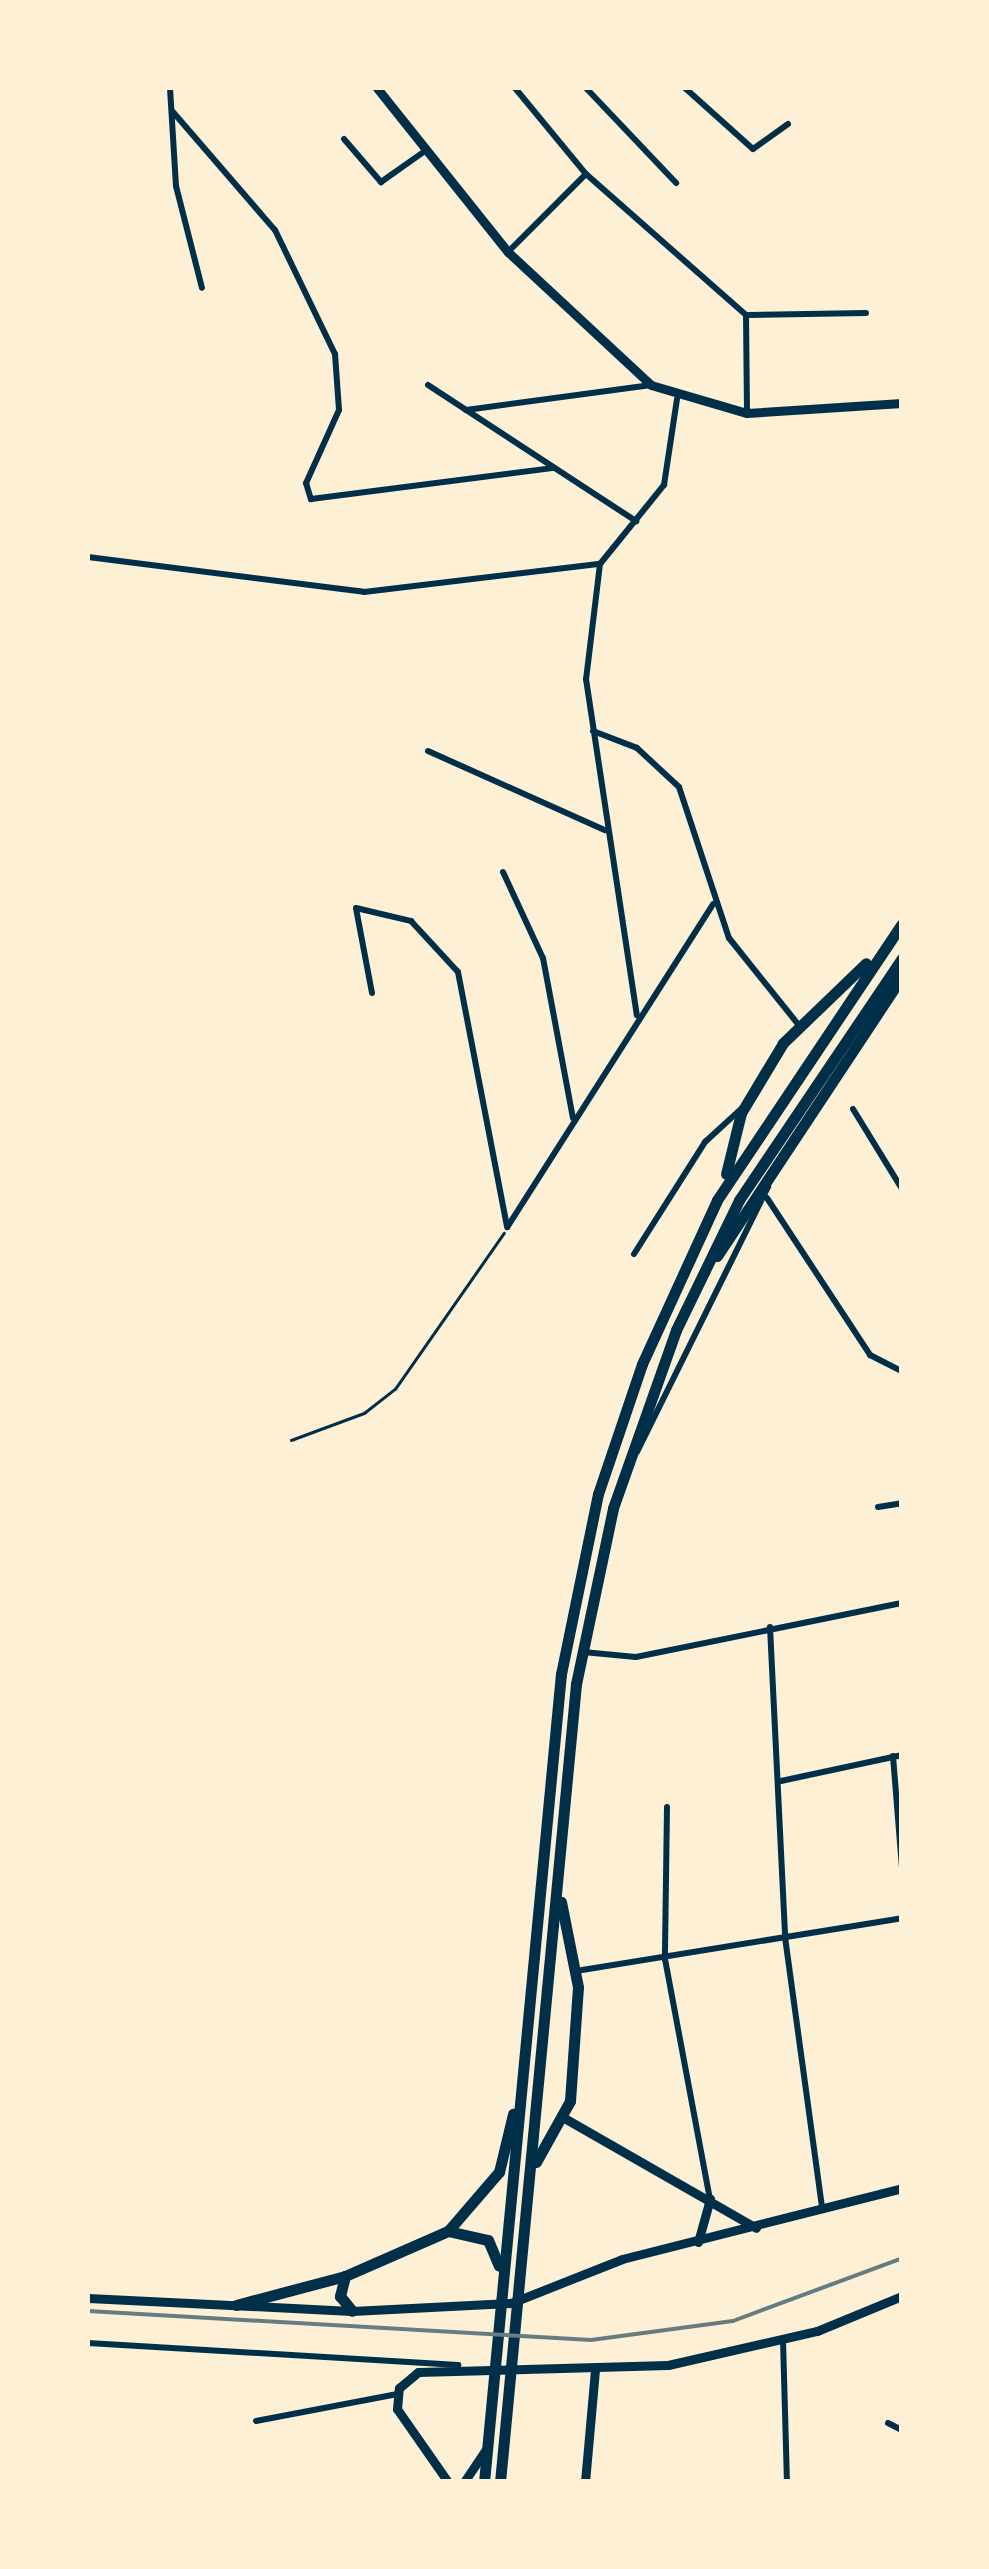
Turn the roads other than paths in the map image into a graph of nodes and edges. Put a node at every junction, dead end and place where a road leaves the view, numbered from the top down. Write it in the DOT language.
graph roads {
  1 [pos="170,88"];
  2 [pos="377,88"];
  3 [pos="515,88"];
  4 [pos="586,88"];
  5 [pos="684,88"];
  6 [pos="173,112"];
  7 [pos="788,124"];
  8 [pos="344,139"];
  9 [pos="425,151"];
  10 [pos="586,174"];
  11 [pos="676,184"];
  12 [pos="508,252"];
  13 [pos="202,288"];
  14 [pos="866,312"];
  15 [pos="746,314"];
  16 [pos="428,385"];
  17 [pos="652,385"];
  18 [pos="677,398"];
  19 [pos="902,404"];
  20 [pos="464,410"];
  21 [pos="747,413"];
  22 [pos="554,468"];
  23 [pos="636,522"];
  24 [pos="88,557"];
  25 [pos="600,564"];
  26 [pos="594,731"];
  27 [pos="428,751"];
  28 [pos="606,830"];
  29 [pos="503,872"];
  30 [pos="712,904"];
  31 [pos="902,911"];
  32 [pos="902,924"];
  33 [pos="902,958"];
  34 [pos="902,976"];
  35 [pos="372,993"];
  36 [pos="636,1015"];
  37 [pos="797,1023"];
  38 [pos="745,1104"];
  39 [pos="853,1109"];
  40 [pos="573,1120"];
  41 [pos="902,1189"];
  42 [pos="768,1192"];
  43 [pos="634,1254"];
  44 [pos="704,1270"];
  45 [pos="642,1364"];
  46 [pos="902,1370"];
  47 [pos="629,1460"];
  48 [pos="902,1503"];
  49 [pos="878,1507"];
  50 [pos="902,1603"];
  51 [pos="770,1627"];
  52 [pos="582,1652"];
  53 [pos="897,1756"];
  54 [pos="781,1780"];
  55 [pos="667,1808"];
  56 [pos="543,1856"];
  57 [pos="902,1868"];
  58 [pos="558,1894"];
  59 [pos="902,1918"];
  60 [pos="785,1937"];
  61 [pos="665,1959"];
  62 [pos="576,1971"];
  63 [pos="566,2119"];
  64 [pos="534,2165"];
  65 [pos="902,2188"];
  66 [pos="710,2200"];
  67 [pos="823,2212"];
  68 [pos="756,2228"];
  69 [pos="448,2230"];
  70 [pos="698,2242"];
  71 [pos="345,2276"];
  72 [pos="501,2277"];
  73 [pos="902,2296"];
  74 [pos="88,2298"];
  75 [pos="236,2305"];
  76 [pos="352,2311"];
  77 [pos="783,2340"];
  78 [pos="88,2344"];
  79 [pos="458,2365"];
  80 [pos="595,2371"];
  81 [pos="397,2394"];
  82 [pos="256,2420"];
  83 [pos="888,2423"];
  84 [pos="902,2430"];
  85 [pos="487,2447"];
  86 [pos="446,2481"];
  87 [pos="464,2482"];
  88 [pos="484,2482"];
  89 [pos="503,2482"];
  90 [pos="585,2482"];
  91 [pos="787,2482"];
  1 -- 6 [label="street"];
  2 -- 9 [label="main road"];
  3 -- 10 [label="street"];
  4 -- 11 [label="street"];
  5 -- 7 [label="street"];
  6 -- 13 [label="street"];
  6 -- 22 [label="street"];
  8 -- 9 [label="street"];
  9 -- 12 [label="main road"];
  10 -- 12 [label="street"];
  10 -- 15 [label="street"];
  12 -- 17 [label="main road"];
  14 -- 15 [label="street"];
  15 -- 21 [label="street"];
  16 -- 20 [label="street"];
  17 -- 18 [label="main road"];
  17 -- 20 [label="street"];
  18 -- 21 [label="main road"];
  18 -- 23 [label="street"];
  19 -- 21 [label="main road"];
  20 -- 22 [label="street"];
  22 -- 23 [label="street"];
  23 -- 25 [label="street"];
  24 -- 25 [label="street"];
  25 -- 26 [label="street"];
  26 -- 28 [label="street"];
  26 -- 30 [label="street"];
  27 -- 28 [label="street"];
  28 -- 36 [label="street"];
  29 -- 40 [label="street"];
  30 -- 36 [label="street"];
  30 -- 37 [label="street"];
  31 -- 37 [label="highway"];
  32 -- 45 [label="highway"];
  33 -- 44 [label="highway"];
  34 -- 42 [label="highway"];
  35 -- 40 [label="street"];
  36 -- 40 [label="street"];
  37 -- 38 [label="highway"];
  38 -- 43 [label="street"];
  38 -- 45 [label="highway"];
  39 -- 41 [label="street"];
  42 -- 44 [label="highway"];
  42 -- 46 [label="street"];
  42 -- 47 [label="street"];
  44 -- 47 [label="highway"];
  45 -- 56 [label="highway"];
  47 -- 52 [label="highway"];
  48 -- 49 [label="street"];
  50 -- 51 [label="street"];
  51 -- 52 [label="street"];
  51 -- 54 [label="street"];
  52 -- 58 [label="highway"];
  53 -- 54 [label="street"];
  53 -- 57 [label="street"];
  54 -- 60 [label="street"];
  55 -- 61 [label="street"];
  56 -- 69 [label="highway"];
  56 -- 72 [label="highway"];
  58 -- 62 [label="highway"];
  58 -- 64 [label="highway"];
  59 -- 60 [label="street"];
  60 -- 61 [label="street"];
  60 -- 67 [label="street"];
  61 -- 62 [label="street"];
  61 -- 66 [label="street"];
  62 -- 63 [label="highway"];
  63 -- 64 [label="highway"];
  63 -- 66 [label="main road"];
  64 -- 89 [label="highway"];
  65 -- 67 [label="main road"];
  66 -- 68 [label="main road"];
  66 -- 70 [label="main road"];
  67 -- 68 [label="main road"];
  68 -- 70 [label="main road"];
  69 -- 71 [label="highway"];
  69 -- 72 [label="highway"];
  70 -- 76 [label="main road"];
  71 -- 75 [label="highway"];
  71 -- 76 [label="highway"];
  72 -- 85 [label="highway"];
  73 -- 77 [label="main road"];
  74 -- 75 [label="main road"];
  75 -- 76 [label="main road"];
  77 -- 80 [label="main road"];
  77 -- 91 [label="street"];
  78 -- 79 [label="street"];
  79 -- 80 [label="main road"];
  79 -- 81 [label="main road"];
  80 -- 90 [label="main road"];
  81 -- 82 [label="street"];
  81 -- 86 [label="main road"];
  83 -- 84 [label="street"];
  85 -- 87 [label="main road"];
  85 -- 88 [label="highway"];
}
